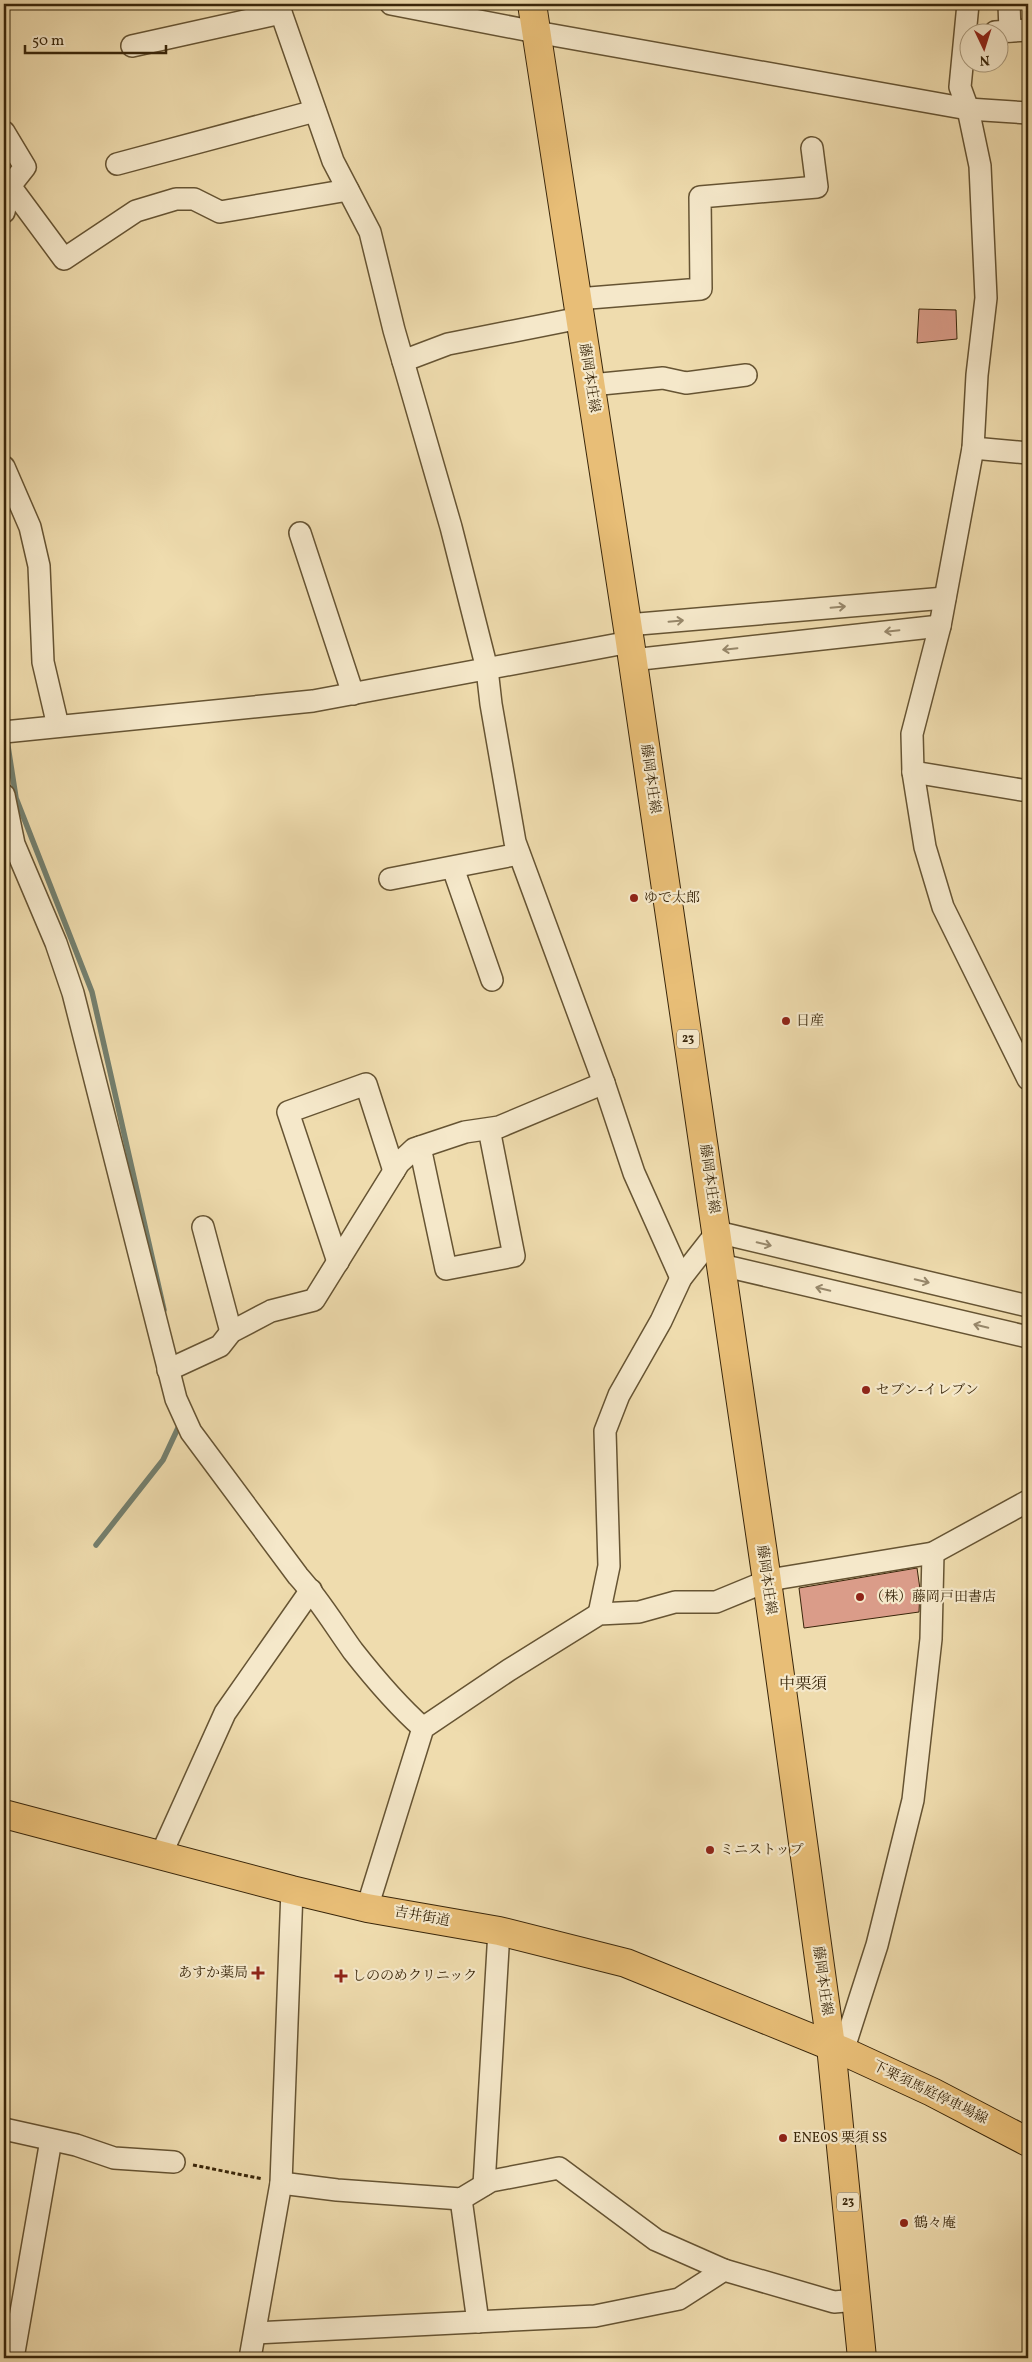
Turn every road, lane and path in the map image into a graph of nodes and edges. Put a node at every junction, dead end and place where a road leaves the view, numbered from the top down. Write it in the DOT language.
graph roads {
  1 [pos="391,4"];
  2 [pos="532,4"];
  3 [pos="968,4"];
  4 [pos="1009,4"];
  5 [pos="280,9"];
  6 [pos="967,22"];
  7 [pos="1011,31"];
  8 [pos="536,32"];
  9 [pos="132,46"];
  10 [pos="962,72"];
  11 [pos="968,109"];
  12 [pos="315,111"];
  13 [pos="1028,113"];
  14 [pos="4,132"];
  15 [pos="812,148"];
  16 [pos="117,164"];
  17 [pos="10,186"];
  18 [pos="348,190"];
  19 [pos="4,212"];
  20 [pos="579,308"];
  21 [pos="403,361"];
  22 [pos="746,375"];
  23 [pos="590,385"];
  24 [pos="973,448"];
  25 [pos="1028,453"];
  26 [pos="4,468"];
  27 [pos="300,533"];
  28 [pos="945,598"];
  29 [pos="940,626"];
  30 [pos="630,642"];
  31 [pos="487,669"];
  32 [pos="353,694"];
  33 [pos="58,726"];
  34 [pos="4,732"];
  35 [pos="913,772"];
  36 [pos="1028,791"];
  37 [pos="4,795"];
  38 [pos="519,854"];
  39 [pos="453,868"];
  40 [pos="390,879"];
  41 [pos="492,980"];
  42 [pos="1028,1079"];
  43 [pos="604,1084"];
  44 [pos="489,1129"];
  45 [pos="420,1147"];
  46 [pos="394,1171"];
  47 [pos="202,1227"];
  48 [pos="716,1232"];
  49 [pos="338,1262"];
  50 [pos="721,1265"];
  51 [pos="681,1278"];
  52 [pos="1028,1306"];
  53 [pos="231,1332"];
  54 [pos="1028,1337"];
  55 [pos="168,1370"];
  56 [pos="1028,1501"];
  57 [pos="933,1554"];
  58 [pos="767,1581"];
  59 [pos="311,1590"];
  60 [pos="599,1614"];
  61 [pos="423,1728"];
  62 [pos="4,1815"];
  63 [pos="160,1856"];
  64 [pos="292,1890"];
  65 [pos="367,1908"];
  66 [pos="499,1931"];
  67 [pos="837,2049"];
  68 [pos="4,2129"];
  69 [pos="51,2140"];
  70 [pos="1028,2142"];
  71 [pos="174,2162"];
  72 [pos="281,2183"];
  73 [pos="484,2185"];
  74 [pos="461,2199"];
  75 [pos="724,2270"];
  76 [pos="857,2300"];
  77 [pos="478,2322"];
  78 [pos="255,2333"];
  79 [pos="13,2358"];
  80 [pos="250,2358"];
  81 [pos="862,2358"];
  1 -- 8 [label="street"];
  2 -- 8 [label="main road, 藤岡本庄線 / 23"];
  3 -- 6 [label="street"];
  4 -- 7 [label="street"];
  5 -- 9 [label="street"];
  5 -- 12 [label="street"];
  8 -- 11 [label="street"];
  8 -- 20 [label="main road, 藤岡本庄線 / 23"];
  10 -- 11 [label="street"];
  11 -- 13 [label="street"];
  11 -- 24 [label="street"];
  12 -- 16 [label="street"];
  12 -- 18 [label="street"];
  14 -- 17 [label="street"];
  15 -- 20 [label="street"];
  17 -- 18 [label="street"];
  17 -- 19 [label="street"];
  18 -- 21 [label="street"];
  20 -- 21 [label="street"];
  20 -- 23 [label="main road, 藤岡本庄線 / 23"];
  21 -- 31 [label="street"];
  22 -- 23 [label="street"];
  23 -- 30 [label="main road, 藤岡本庄線 / 23"];
  24 -- 25 [label="street"];
  24 -- 28 [label="street"];
  26 -- 33 [label="street"];
  27 -- 32 [label="street"];
  28 -- 29 [label="street"];
  30 -- 28 [label="street, one-way"];
  29 -- 30 [label="street, one-way"];
  29 -- 35 [label="street"];
  30 -- 31 [label="street"];
  30 -- 48 [label="main road, 藤岡本庄線 / 23"];
  31 -- 32 [label="street"];
  31 -- 38 [label="street"];
  32 -- 33 [label="street"];
  33 -- 34 [label="street"];
  35 -- 36 [label="street"];
  35 -- 42 [label="street"];
  37 -- 55 [label="street"];
  38 -- 39 [label="street"];
  38 -- 43 [label="street"];
  39 -- 40 [label="street"];
  39 -- 41 [label="street"];
  43 -- 44 [label="street"];
  43 -- 51 [label="street"];
  44 -- 45 [label="street"];
  44 -- 45 [label="street"];
  45 -- 46 [label="street"];
  46 -- 49 [label="street"];
  46 -- 49 [label="street"];
  47 -- 53 [label="street"];
  48 -- 50 [label="main road, 藤岡本庄線 / 23"];
  48 -- 51 [label="street"];
  48 -- 52 [label="street, one-way"];
  49 -- 53 [label="street"];
  54 -- 50 [label="street, one-way"];
  50 -- 58 [label="main road, 藤岡本庄線 / 23"];
  51 -- 60 [label="street"];
  53 -- 55 [label="street"];
  55 -- 59 [label="street"];
  56 -- 57 [label="street"];
  57 -- 58 [label="street"];
  57 -- 67 [label="street"];
  58 -- 60 [label="street"];
  58 -- 67 [label="main road, 藤岡本庄線 / 23"];
  59 -- 61 [label="street"];
  59 -- 63 [label="street"];
  60 -- 61 [label="street"];
  61 -- 65 [label="street"];
  62 -- 63 [label="main road, 吉井街道"];
  63 -- 64 [label="main road, 吉井街道"];
  64 -- 65 [label="main road, 吉井街道"];
  64 -- 72 [label="street"];
  65 -- 66 [label="main road, 吉井街道"];
  66 -- 67 [label="main road, 吉井街道"];
  66 -- 73 [label="street"];
  67 -- 70 [label="main road, 下栗須馬庭停車場線"];
  67 -- 76 [label="main road, 藤岡本庄線 / 23"];
  68 -- 69 [label="street"];
  69 -- 71 [label="street"];
  69 -- 79 [label="street"];
  71 -- 72 [label="path"];
  72 -- 74 [label="street"];
  72 -- 78 [label="street"];
  73 -- 74 [label="street"];
  73 -- 75 [label="street"];
  74 -- 77 [label="street"];
  75 -- 76 [label="street"];
  75 -- 77 [label="street"];
  76 -- 81 [label="main road, 藤岡本庄線 / 23"];
  77 -- 78 [label="street"];
  78 -- 80 [label="street"];
}
